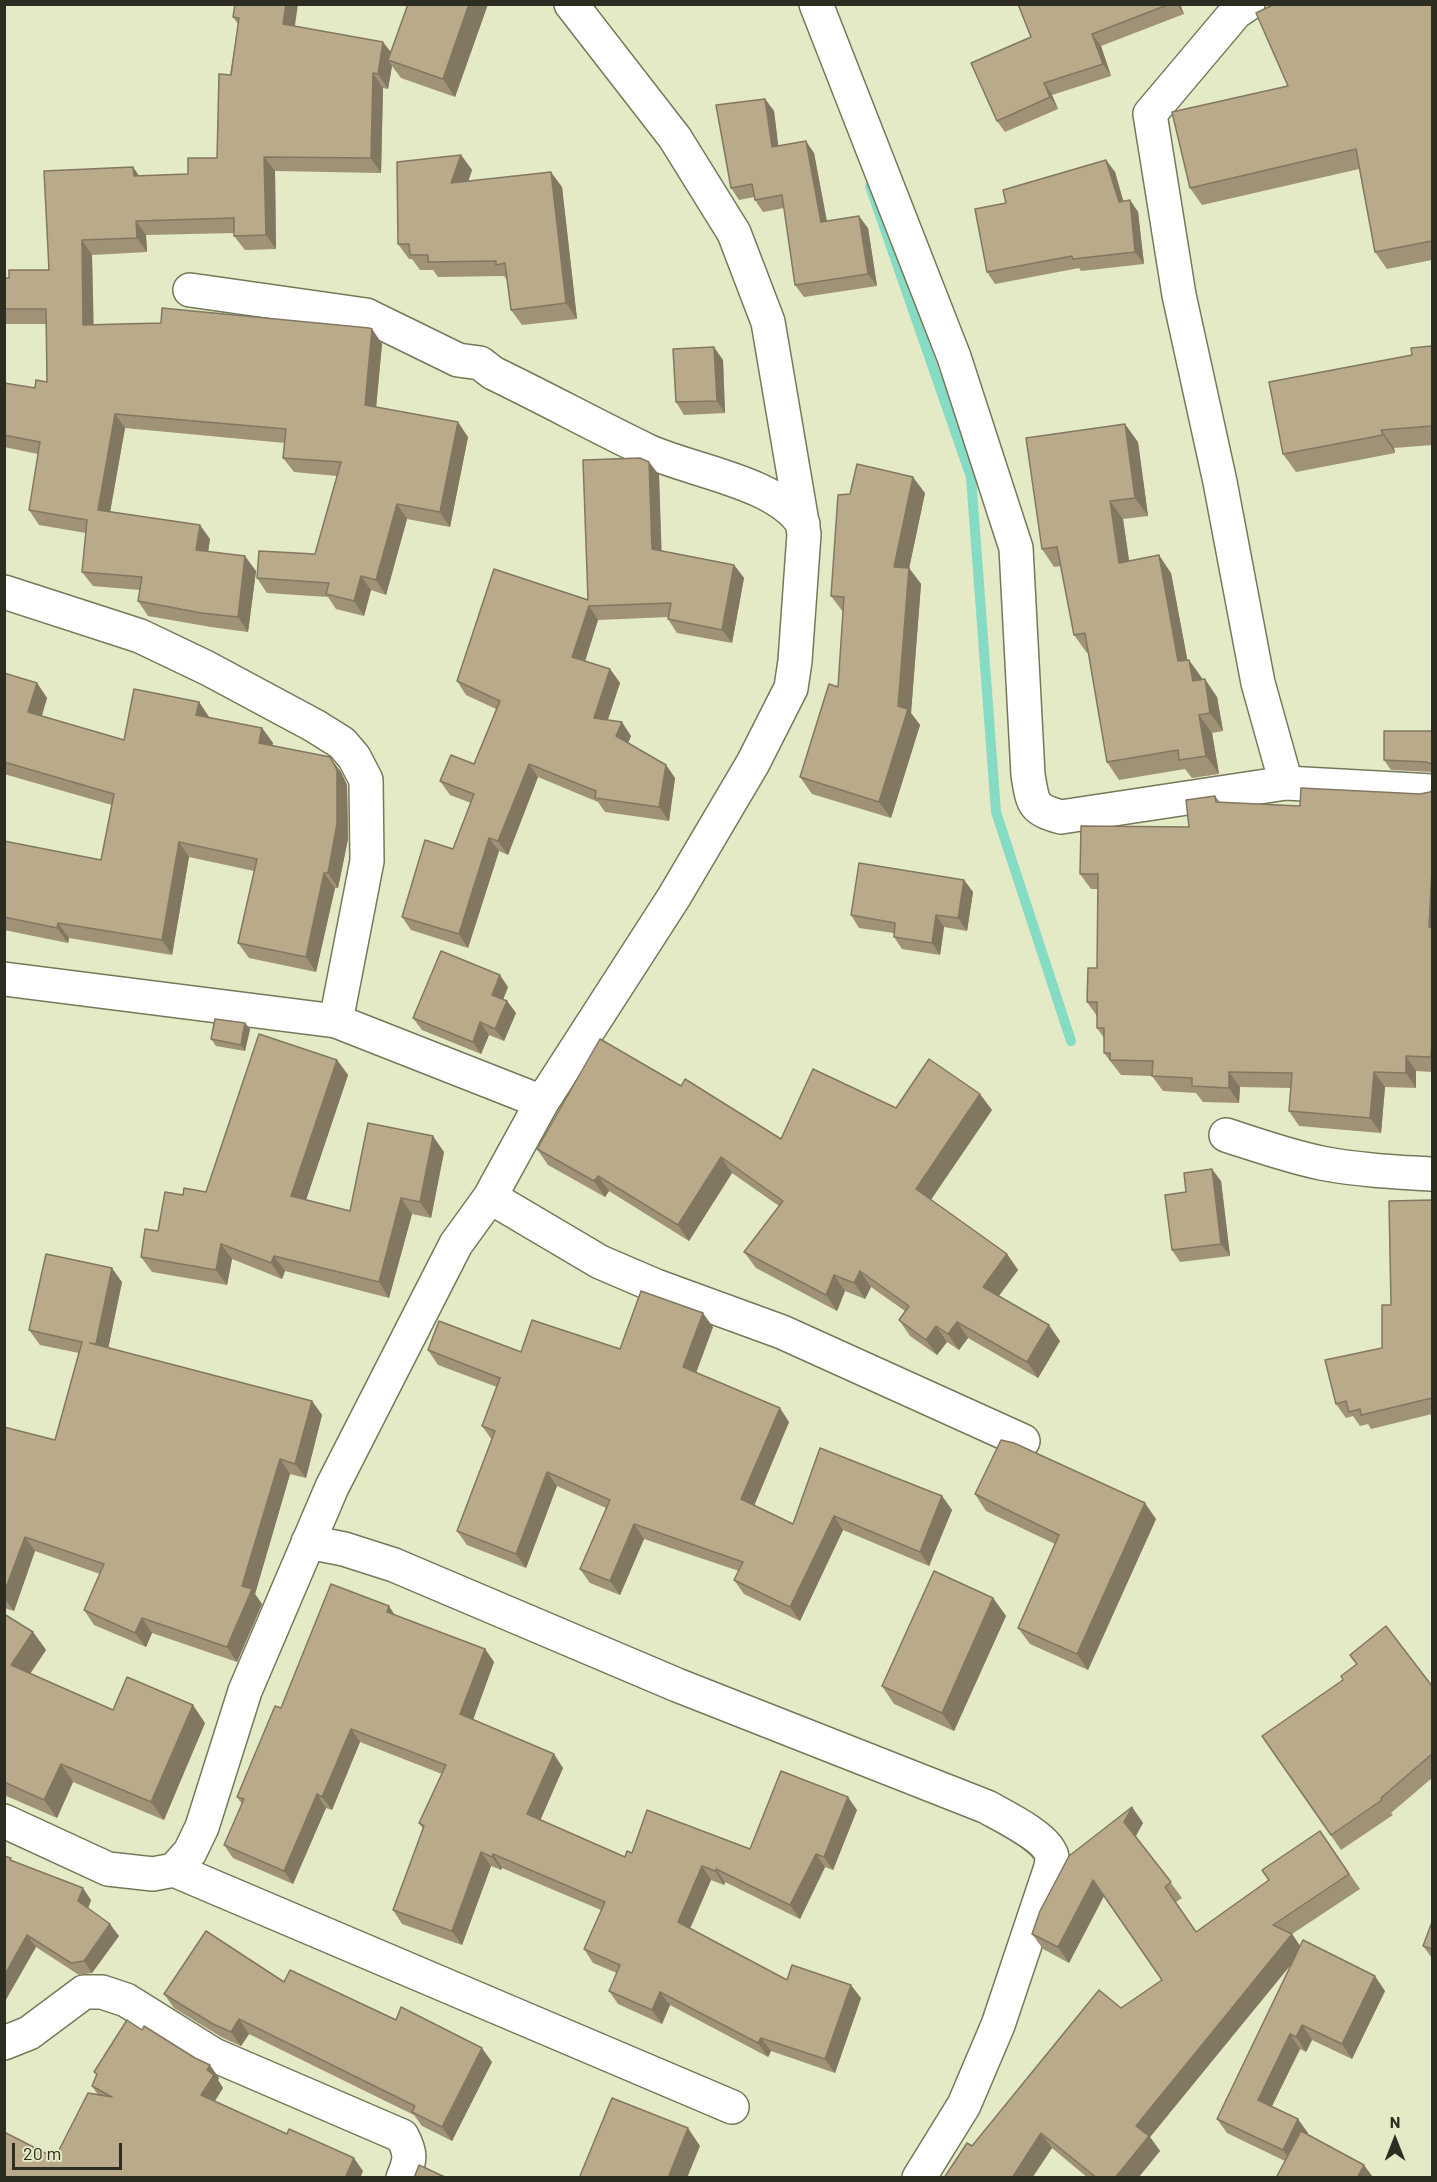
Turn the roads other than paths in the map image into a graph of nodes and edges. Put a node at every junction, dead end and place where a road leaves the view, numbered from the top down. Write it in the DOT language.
graph roads {
  1 [pos="571,4"];
  2 [pos="816,4"];
  3 [pos="1238,7"];
  4 [pos="190,290"];
  5 [pos="803,524"];
  6 [pos="4,592"];
  7 [pos="1286,783"];
  8 [pos="1432,791"];
  9 [pos="4,979"];
  10 [pos="336,1021"];
  11 [pos="542,1102"];
  12 [pos="1226,1135"];
  13 [pos="1432,1174"];
  14 [pos="490,1197"];
  15 [pos="1023,1441"];
  16 [pos="308,1542"];
  17 [pos="4,1821"];
  18 [pos="174,1870"];
  19 [pos="4,2043"];
  20 [pos="732,2107"];
  21 [pos="403,2178"];
  22 [pos="919,2178"];
  1 -- 5 [label="street"];
  2 -- 7 [label="street"];
  3 -- 7 [label="street"];
  4 -- 5 [label="street"];
  5 -- 11 [label="street"];
  6 -- 10 [label="street"];
  7 -- 8 [label="street"];
  9 -- 10 [label="street"];
  10 -- 11 [label="street"];
  11 -- 14 [label="street"];
  12 -- 13 [label="street"];
  14 -- 15 [label="street"];
  14 -- 16 [label="street"];
  16 -- 18 [label="street"];
  16 -- 22 [label="street"];
  17 -- 18 [label="street"];
  18 -- 20 [label="street"];
  19 -- 21 [label="street"];
}
